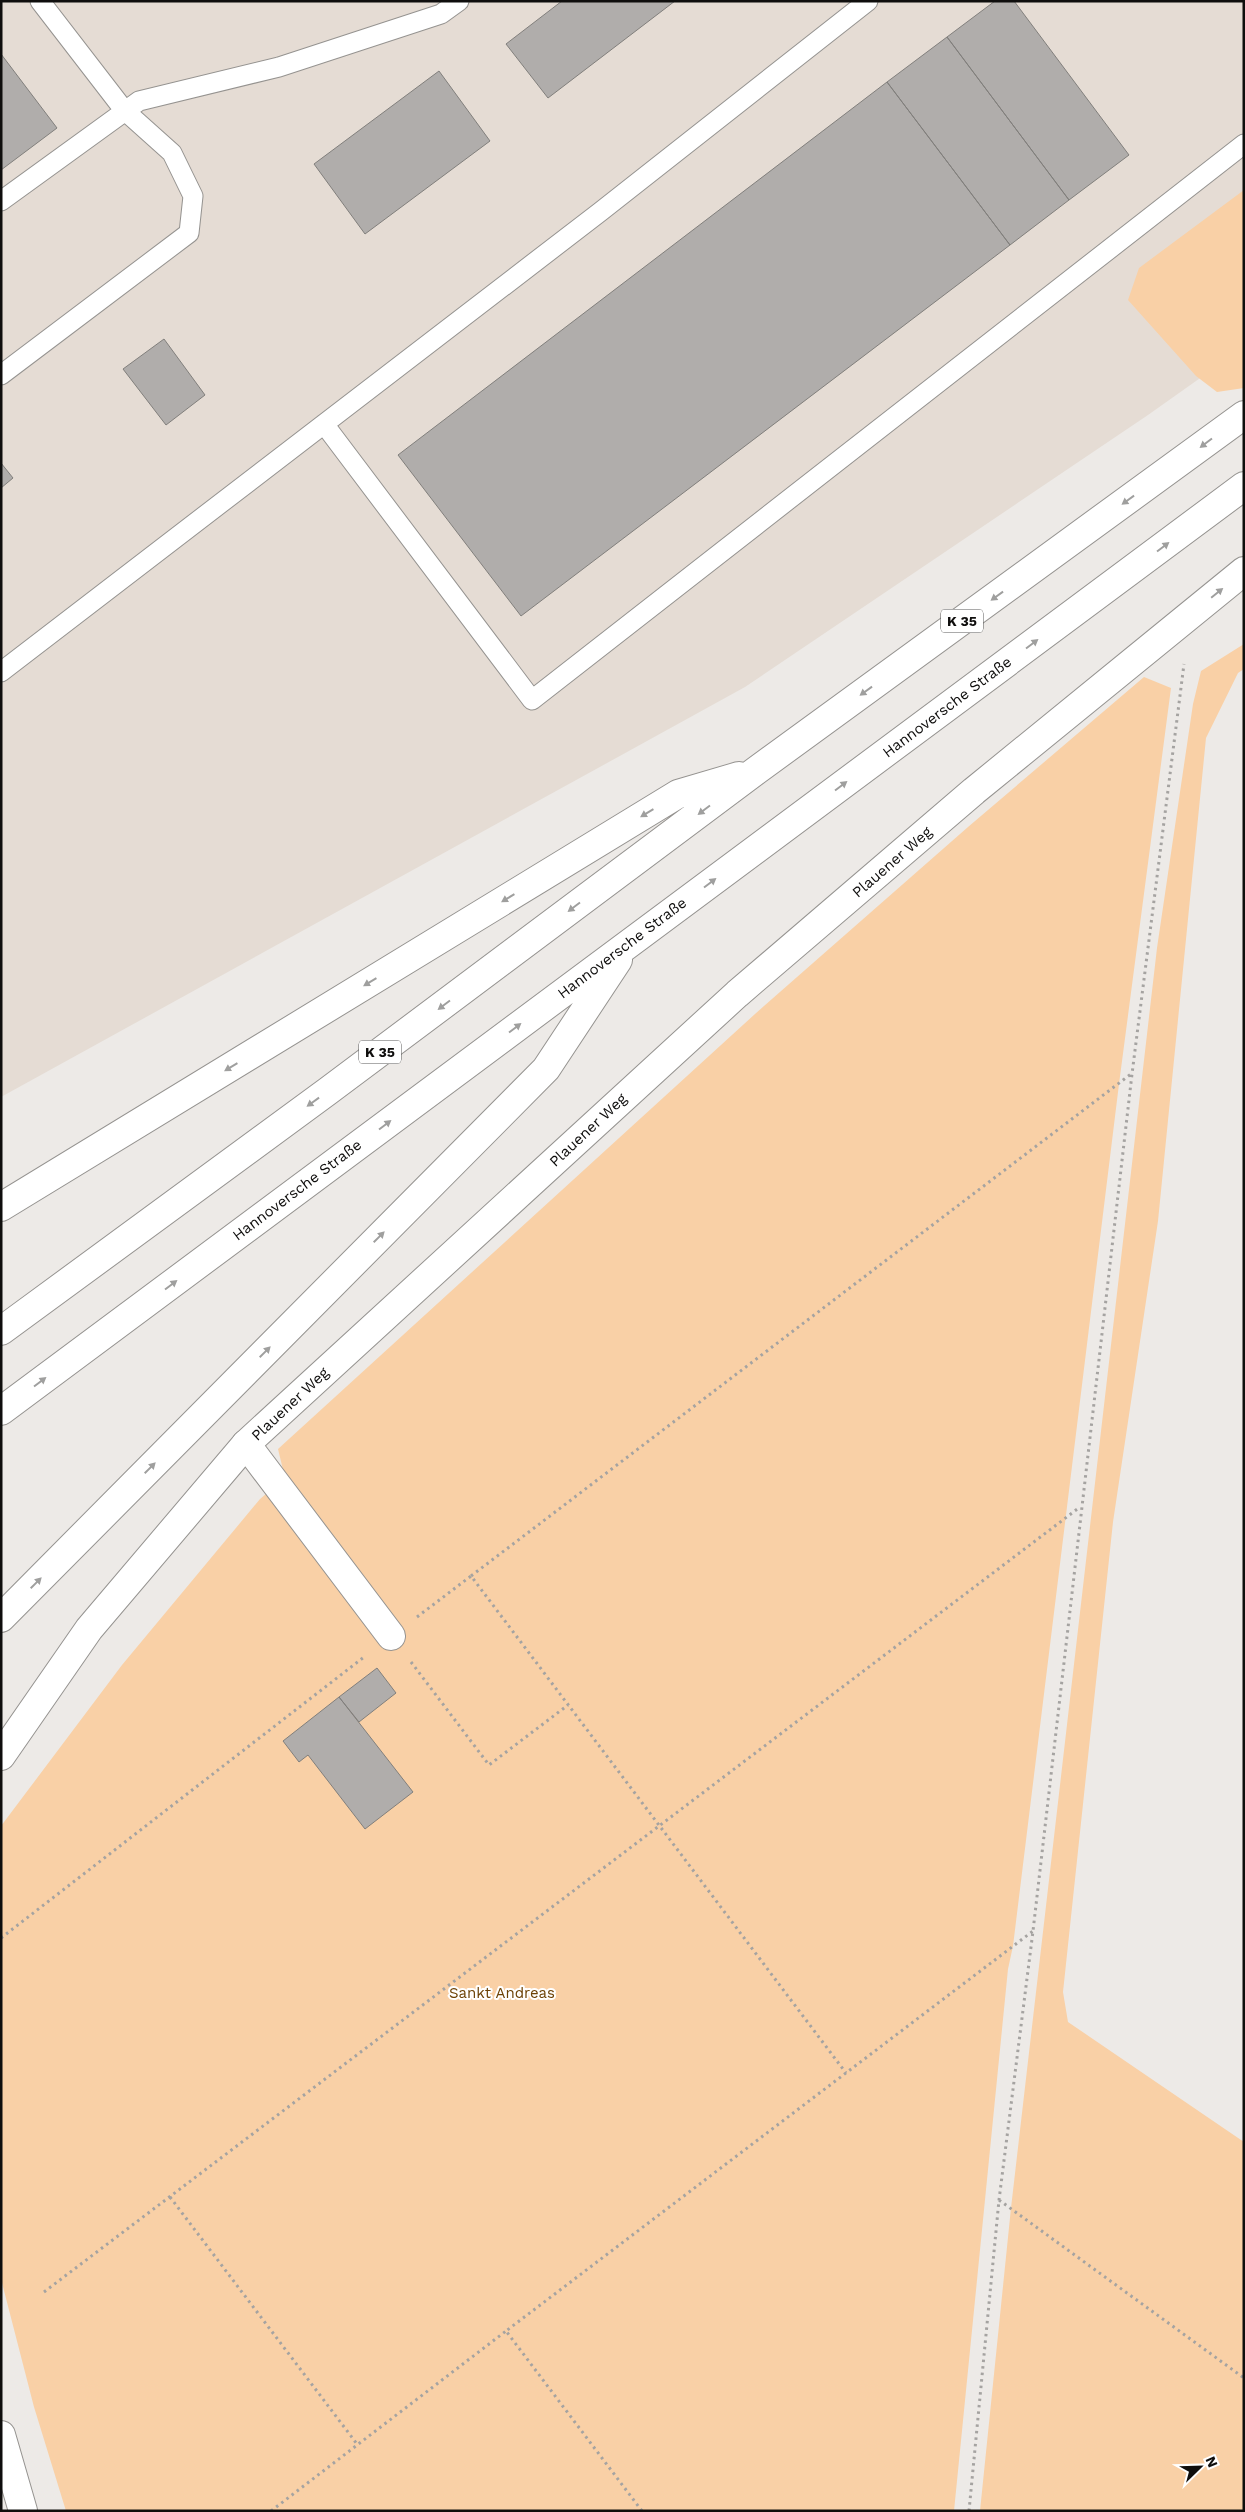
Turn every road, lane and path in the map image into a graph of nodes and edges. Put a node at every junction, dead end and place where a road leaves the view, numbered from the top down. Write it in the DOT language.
graph roads {
  1 [pos="40,1"];
  2 [pos="459,1"];
  3 [pos="868,1"];
  4 [pos="124,110"];
  5 [pos="1244,144"];
  6 [pos="1,201"];
  7 [pos="1,376"];
  8 [pos="1244,415"];
  9 [pos="324,424"];
  10 [pos="1244,486"];
  11 [pos="1244,571"];
  12 [pos="1190,614"];
  13 [pos="1,672"];
  14 [pos="757,770"];
  15 [pos="629,943"];
  16 [pos="1132,1074"];
  17 [pos="1,1207"];
  18 [pos="1,1331"];
  19 [pos="1,1411"];
  20 [pos="246,1444"];
  21 [pos="1080,1506"];
  22 [pos="471,1576"];
  23 [pos="1,1618"];
  24 [pos="391,1636"];
  25 [pos="568,1705"];
  26 [pos="1,1756"];
  27 [pos="660,1826"];
  28 [pos="1033,1931"];
  29 [pos="1,1938"];
  30 [pos="846,2073"];
  31 [pos="170,2197"];
  32 [pos="1000,2200"];
  33 [pos="44,2292"];
  34 [pos="506,2331"];
  35 [pos="1244,2378"];
  36 [pos="1,2435"];
  37 [pos="357,2444"];
  38 [pos="23,2511"];
  39 [pos="271,2511"];
  40 [pos="642,2511"];
  41 [pos="969,2511"];
  1 -- 4 [label="lane"];
  2 -- 4 [label="lane"];
  3 -- 9 [label="lane"];
  4 -- 6 [label="lane"];
  4 -- 7 [label="lane"];
  5 -- 9 [label="lane"];
  8 -- 14 [label="main road, K 35, one-way"];
  9 -- 13 [label="lane"];
  15 -- 10 [label="main road, Hannoversche Straße, one-way"];
  12 -- 11 [label="main road, Plauener Weg, one-way"];
  12 -- 16 [label="path"];
  12 -- 20 [label="main road, Plauener Weg"];
  14 -- 17 [label="main road, one-way"];
  14 -- 18 [label="main road, K 35, one-way"];
  19 -- 15 [label="main road, Hannoversche Straße, one-way"];
  23 -- 15 [label="main road, one-way"];
  16 -- 21 [label="path"];
  16 -- 22 [label="path"];
  20 -- 24 [label="main road"];
  20 -- 26 [label="main road, Plauener Weg"];
  21 -- 27 [label="path"];
  21 -- 28 [label="path"];
  22 -- 24 [label="path"];
  22 -- 25 [label="path"];
  24 -- 25 [label="path"];
  24 -- 29 [label="path"];
  25 -- 27 [label="path"];
  27 -- 30 [label="path"];
  27 -- 31 [label="path"];
  28 -- 30 [label="path"];
  28 -- 32 [label="path"];
  30 -- 34 [label="path"];
  31 -- 33 [label="path"];
  31 -- 37 [label="path"];
  32 -- 35 [label="path"];
  32 -- 41 [label="path"];
  34 -- 37 [label="path"];
  34 -- 40 [label="path"];
  36 -- 38 [label="main road"];
  37 -- 39 [label="path"];
}
